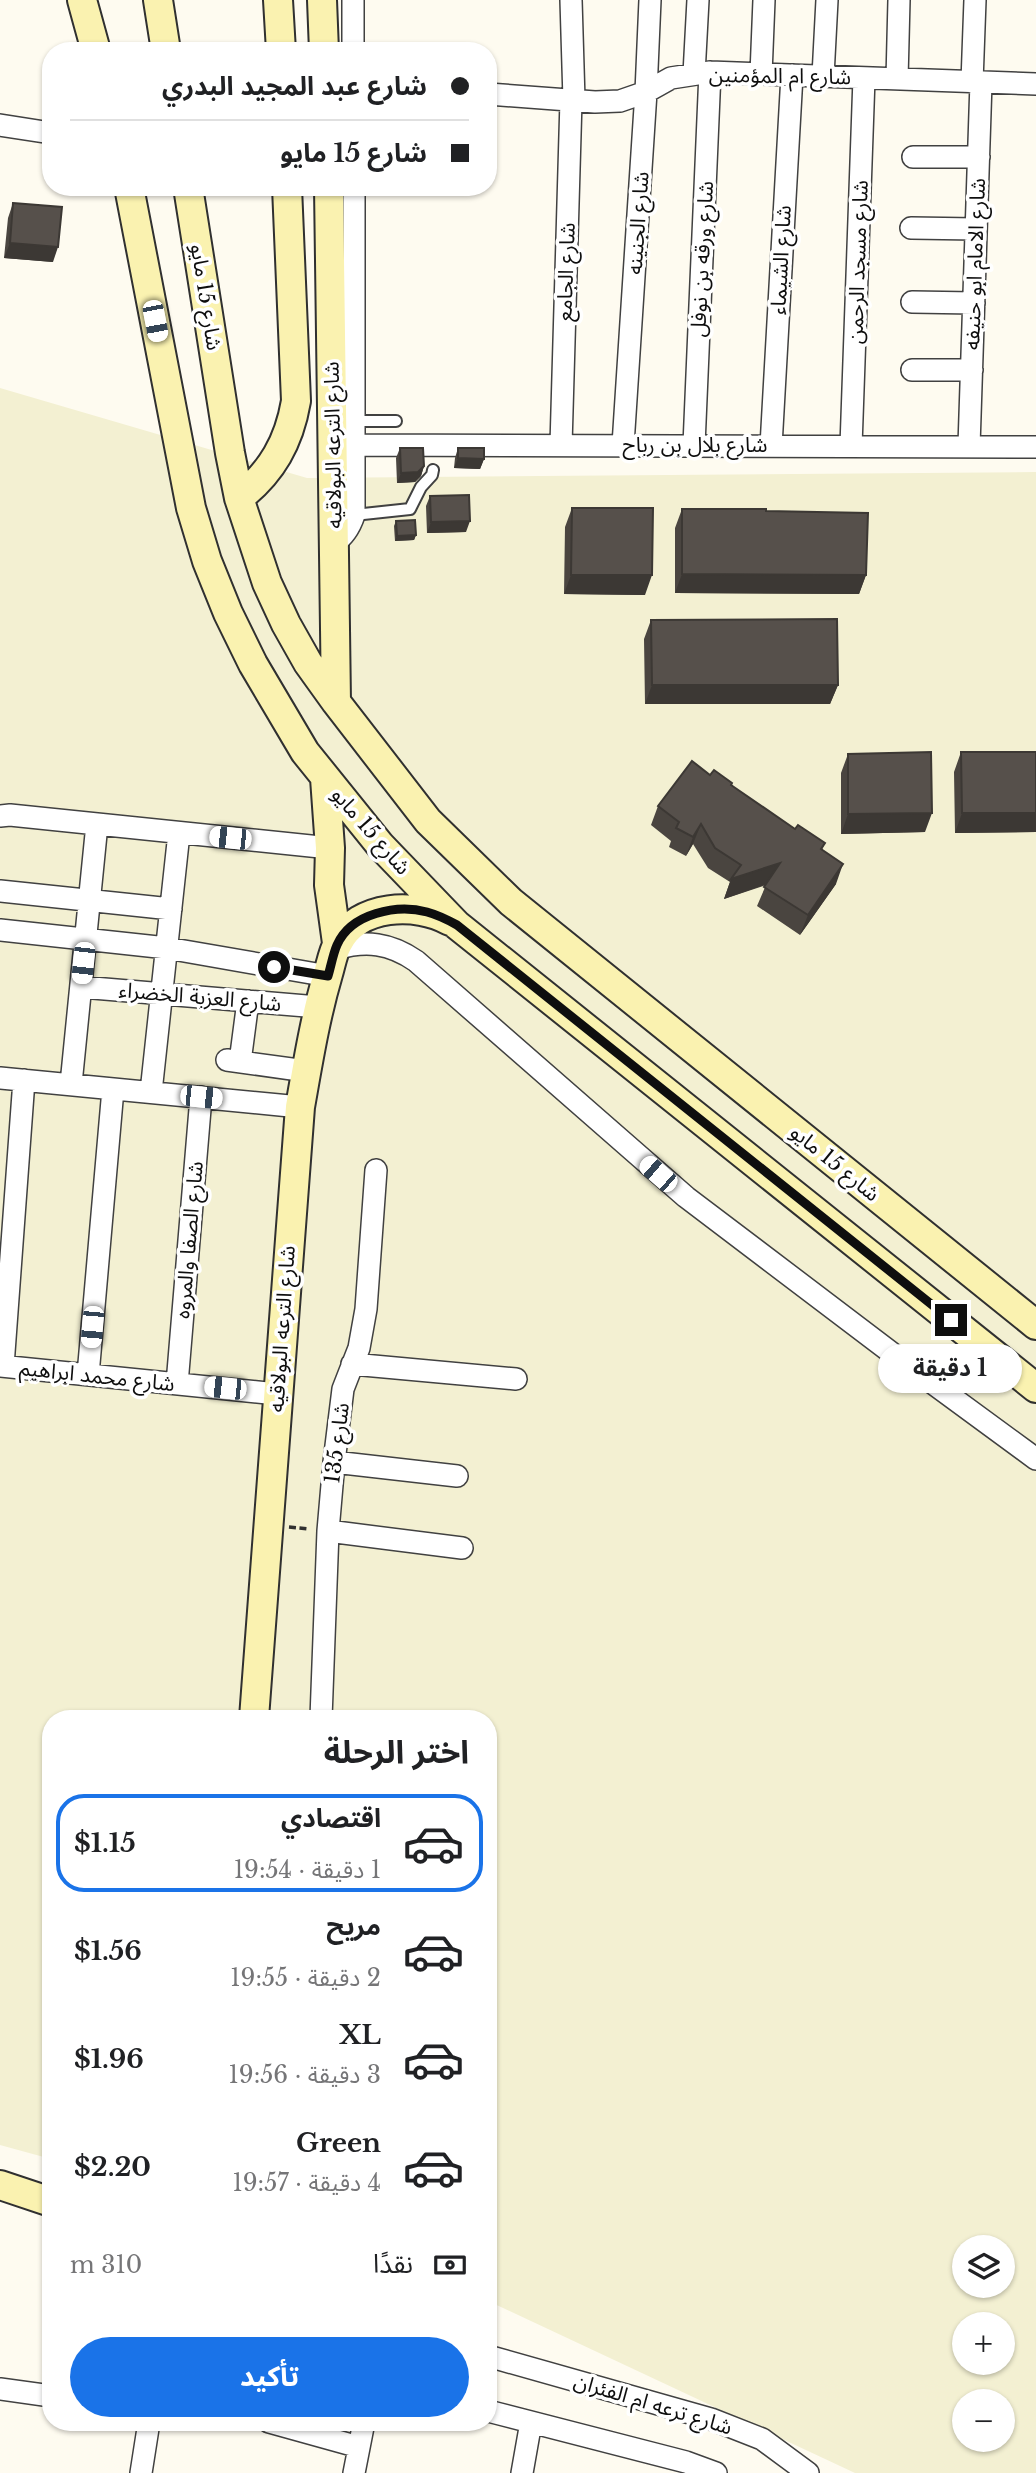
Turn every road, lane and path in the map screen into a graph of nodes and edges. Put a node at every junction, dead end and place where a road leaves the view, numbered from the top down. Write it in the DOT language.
graph roads {
  1 [pos="82,0"];
  2 [pos="158,0"];
  3 [pos="278,0"];
  4 [pos="321,0"];
  5 [pos="353,0"];
  6 [pos="571,0"];
  7 [pos="650,0"];
  8 [pos="698,0"];
  9 [pos="764,0"];
  10 [pos="827,0"];
  11 [pos="899,0"];
  12 [pos="975,0"];
  13 [pos="94,42"];
  14 [pos="165,42"];
  15 [pos="280,42"];
  16 [pos="323,42"];
  17 [pos="353,42"];
  18 [pos="702,73"];
  19 [pos="761,74"];
  20 [pos="792,75"];
  21 [pos="823,76"];
  22 [pos="864,78"];
  23 [pos="897,79"];
  24 [pos="977,82"];
  25 [pos="1036,84"];
  26 [pos="646,92"];
  27 [pos="497,95"];
  28 [pos="573,100"];
  29 [pos="0,125"];
  30 [pos="42,132"];
  31 [pos="913,157"];
  32 [pos="979,158"];
  33 [pos="132,196"];
  34 [pos="189,196"];
  35 [pos="287,196"];
  36 [pos="329,196"];
  37 [pos="354,196"];
  38 [pos="911,228"];
  39 [pos="976,229"];
  40 [pos="912,302"];
  41 [pos="974,303"];
  42 [pos="912,370"];
  43 [pos="972,370"];
  44 [pos="354,421"];
  45 [pos="396,421"];
  46 [pos="354,444"];
  47 [pos="561,445"];
  48 [pos="623,445"];
  49 [pos="694,445"];
  50 [pos="771,446"];
  51 [pos="851,446"];
  52 [pos="969,446"];
  53 [pos="1036,447"];
  54 [pos="433,471"];
  55 [pos="239,498"];
  56 [pos="354,514"];
  57 [pos="334,543"];
  58 [pos="336,702"];
  59 [pos="325,778"];
  60 [pos="0,816"];
  61 [pos="97,824"];
  62 [pos="179,833"];
  63 [pos="330,848"];
  64 [pos="0,891"];
  65 [pos="89,900"];
  66 [pos="171,909"];
  67 [pos="457,925"];
  68 [pos="0,930"];
  69 [pos="86,939"];
  70 [pos="337,946"];
  71 [pos="167,948"];
  72 [pos="328,976"];
  73 [pos="81,987"];
  74 [pos="162,994"];
  75 [pos="248,1001"];
  76 [pos="318,1007"];
  77 [pos="306,1071"];
  78 [pos="0,1078"];
  79 [pos="24,1080"];
  80 [pos="72,1084"];
  81 [pos="113,1089"];
  82 [pos="151,1093"];
  83 [pos="201,1097"];
  84 [pos="300,1107"];
  85 [pos="376,1170"];
  86 [pos="1036,1325"];
  87 [pos="352,1364"];
  88 [pos="1,1366"];
  89 [pos="88,1375"];
  90 [pos="516,1379"];
  91 [pos="177,1384"];
  92 [pos="1036,1388"];
  93 [pos="277,1394"];
  94 [pos="1036,1459"];
  95 [pos="334,1462"];
  96 [pos="457,1476"];
  97 [pos="268,1525"];
  98 [pos="328,1531"];
  99 [pos="462,1548"];
  100 [pos="255,1710"];
  101 [pos="321,1710"];
  102 [pos="0,2185"];
  103 [pos="42,2199"];
  104 [pos="497,2359"];
  105 [pos="0,2389"];
  106 [pos="42,2395"];
  107 [pos="497,2413"];
  108 [pos="531,2422"];
  109 [pos="148,2431"];
  110 [pos="301,2431"];
  111 [pos="362,2431"];
  112 [pos="359,2447"];
  113 [pos="141,2473"];
  114 [pos="354,2473"];
  115 [pos="522,2473"];
  116 [pos="716,2473"];
  117 [pos="808,2473"];
  1 -- 13 [label="main road"];
  2 -- 14 [label="main road"];
  3 -- 15 [label="main road"];
  4 -- 16 [label="main road"];
  5 -- 17 [label="street"];
  6 -- 28 [label="street, شارع الجامع"];
  7 -- 26 [label="street, شارع الجنينه"];
  8 -- 18 [label="street, شارع ورقه بن نوفل"];
  9 -- 19 [label="street"];
  10 -- 21 [label="street"];
  11 -- 23 [label="street"];
  12 -- 24 [label="street, شارع الامام ابو حنيفه"];
  18 -- 19 [label="street, شارع ام المؤمنين"];
  18 -- 26 [label="street, شارع ام المؤمنين"];
  18 -- 49 [label="street, شارع ورقه بن نوفل"];
  19 -- 20 [label="street, شارع ام المؤمنين"];
  20 -- 21 [label="street, شارع ام المؤمنين"];
  20 -- 50 [label="street, شارع الشيماء"];
  21 -- 22 [label="street, شارع ام المؤمنين"];
  22 -- 23 [label="street, شارع ام المؤمنين"];
  22 -- 51 [label="street, شارع مسجد الرحمن"];
  23 -- 24 [label="street, شارع ام المؤمنين"];
  24 -- 25 [label="street, شارع ام المؤمنين"];
  24 -- 32 [label="street, شارع الامام ابو حنيفه"];
  26 -- 28 [label="street, شارع ام المؤمنين"];
  26 -- 48 [label="street, شارع الجنينه"];
  27 -- 28 [label="street, شارع ام المؤمنين"];
  28 -- 47 [label="street, شارع الجامع"];
  29 -- 30 [label="street"];
  31 -- 32 [label="street"];
  32 -- 39 [label="street, شارع الامام ابو حنيفه"];
  33 -- 59 [label="main road, شارع 15 مايو"];
  34 -- 55 [label="main road, شارع 15 مايو"];
  35 -- 55 [label="main road, شارع الترعه البولاقيه"];
  36 -- 57 [label="main road, شارع الترعه البولاقيه"];
  37 -- 44 [label="street"];
  38 -- 39 [label="street"];
  39 -- 41 [label="street, شارع الامام ابو حنيفه"];
  40 -- 41 [label="street"];
  41 -- 43 [label="street, شارع الامام ابو حنيفه"];
  42 -- 43 [label="street"];
  43 -- 52 [label="street, شارع الامام ابو حنيفه"];
  44 -- 45 [label="lane"];
  44 -- 46 [label="street"];
  46 -- 47 [label="street, شارع بلال بن رباح"];
  46 -- 56 [label="street"];
  47 -- 48 [label="street, شارع بلال بن رباح"];
  48 -- 49 [label="street, شارع بلال بن رباح"];
  49 -- 50 [label="street, شارع بلال بن رباح"];
  50 -- 51 [label="street, شارع بلال بن رباح"];
  51 -- 52 [label="street, شارع بلال بن رباح"];
  52 -- 53 [label="street, شارع بلال بن رباح"];
  54 -- 56 [label="lane"];
  55 -- 58 [label="main road, شارع 15 مايو"];
  56 -- 57 [label="street"];
  57 -- 58 [label="main road, شارع الترعه البولاقيه"];
  58 -- 86 [label="main road, شارع 15 مايو"];
  59 -- 63 [label="main road, شارع الترعه البولاقيه"];
  59 -- 67 [label="main road, شارع 15 مايو"];
  60 -- 61 [label="street"];
  61 -- 62 [label="street"];
  61 -- 65 [label="street"];
  62 -- 63 [label="street"];
  62 -- 66 [label="street"];
  63 -- 70 [label="main road, شارع الترعه البولاقيه"];
  64 -- 65 [label="street"];
  65 -- 66 [label="street"];
  65 -- 69 [label="street"];
  66 -- 71 [label="street"];
  67 -- 70 [label="main road"];
  67 -- 92 [label="main road, شارع 15 مايو"];
  68 -- 69 [label="street"];
  69 -- 71 [label="street"];
  69 -- 73 [label="street"];
  70 -- 72 [label="main road, شارع الترعه البولاقيه"];
  70 -- 94 [label="street"];
  71 -- 72 [label="street"];
  71 -- 74 [label="street"];
  72 -- 76 [label="main road, شارع الترعه البولاقيه"];
  73 -- 74 [label="street, شارع العزبة الخضراء"];
  73 -- 80 [label="street"];
  74 -- 75 [label="street, شارع العزبة الخضراء"];
  74 -- 82 [label="street"];
  75 -- 76 [label="street, شارع العزبة الخضراء"];
  75 -- 77 [label="street"];
  76 -- 77 [label="main road, شارع الترعه البولاقيه"];
  77 -- 84 [label="main road, شارع الترعه البولاقيه"];
  78 -- 79 [label="street"];
  79 -- 80 [label="street"];
  79 -- 88 [label="street"];
  80 -- 81 [label="street"];
  81 -- 82 [label="street"];
  81 -- 89 [label="street"];
  82 -- 83 [label="street"];
  83 -- 84 [label="street"];
  83 -- 91 [label="street, شارع الصفا والمروه"];
  84 -- 93 [label="main road, شارع الترعه البولاقيه"];
  85 -- 87 [label="street, شارع 135"];
  87 -- 90 [label="street"];
  87 -- 95 [label="street, شارع 135"];
  88 -- 89 [label="street, شارع محمد ابراهيم"];
  89 -- 91 [label="street, شارع محمد ابراهيم"];
  91 -- 93 [label="street, شارع محمد ابراهيم"];
  93 -- 97 [label="main road, شارع الترعه البولاقيه"];
  95 -- 96 [label="street"];
  95 -- 98 [label="street, شارع 135"];
  97 -- 98 [label="path"];
  97 -- 100 [label="main road, شارع الترعه البولاقيه"];
  98 -- 99 [label="street"];
  98 -- 101 [label="street, شارع 135"];
  102 -- 103 [label="main road"];
  104 -- 117 [label="street, شارع ترعه ام الفئران"];
  105 -- 106 [label="street"];
  107 -- 108 [label="street"];
  108 -- 115 [label="street"];
  108 -- 116 [label="street"];
  109 -- 113 [label="street"];
  110 -- 112 [label="street"];
  111 -- 112 [label="street"];
  112 -- 114 [label="street"];
}
